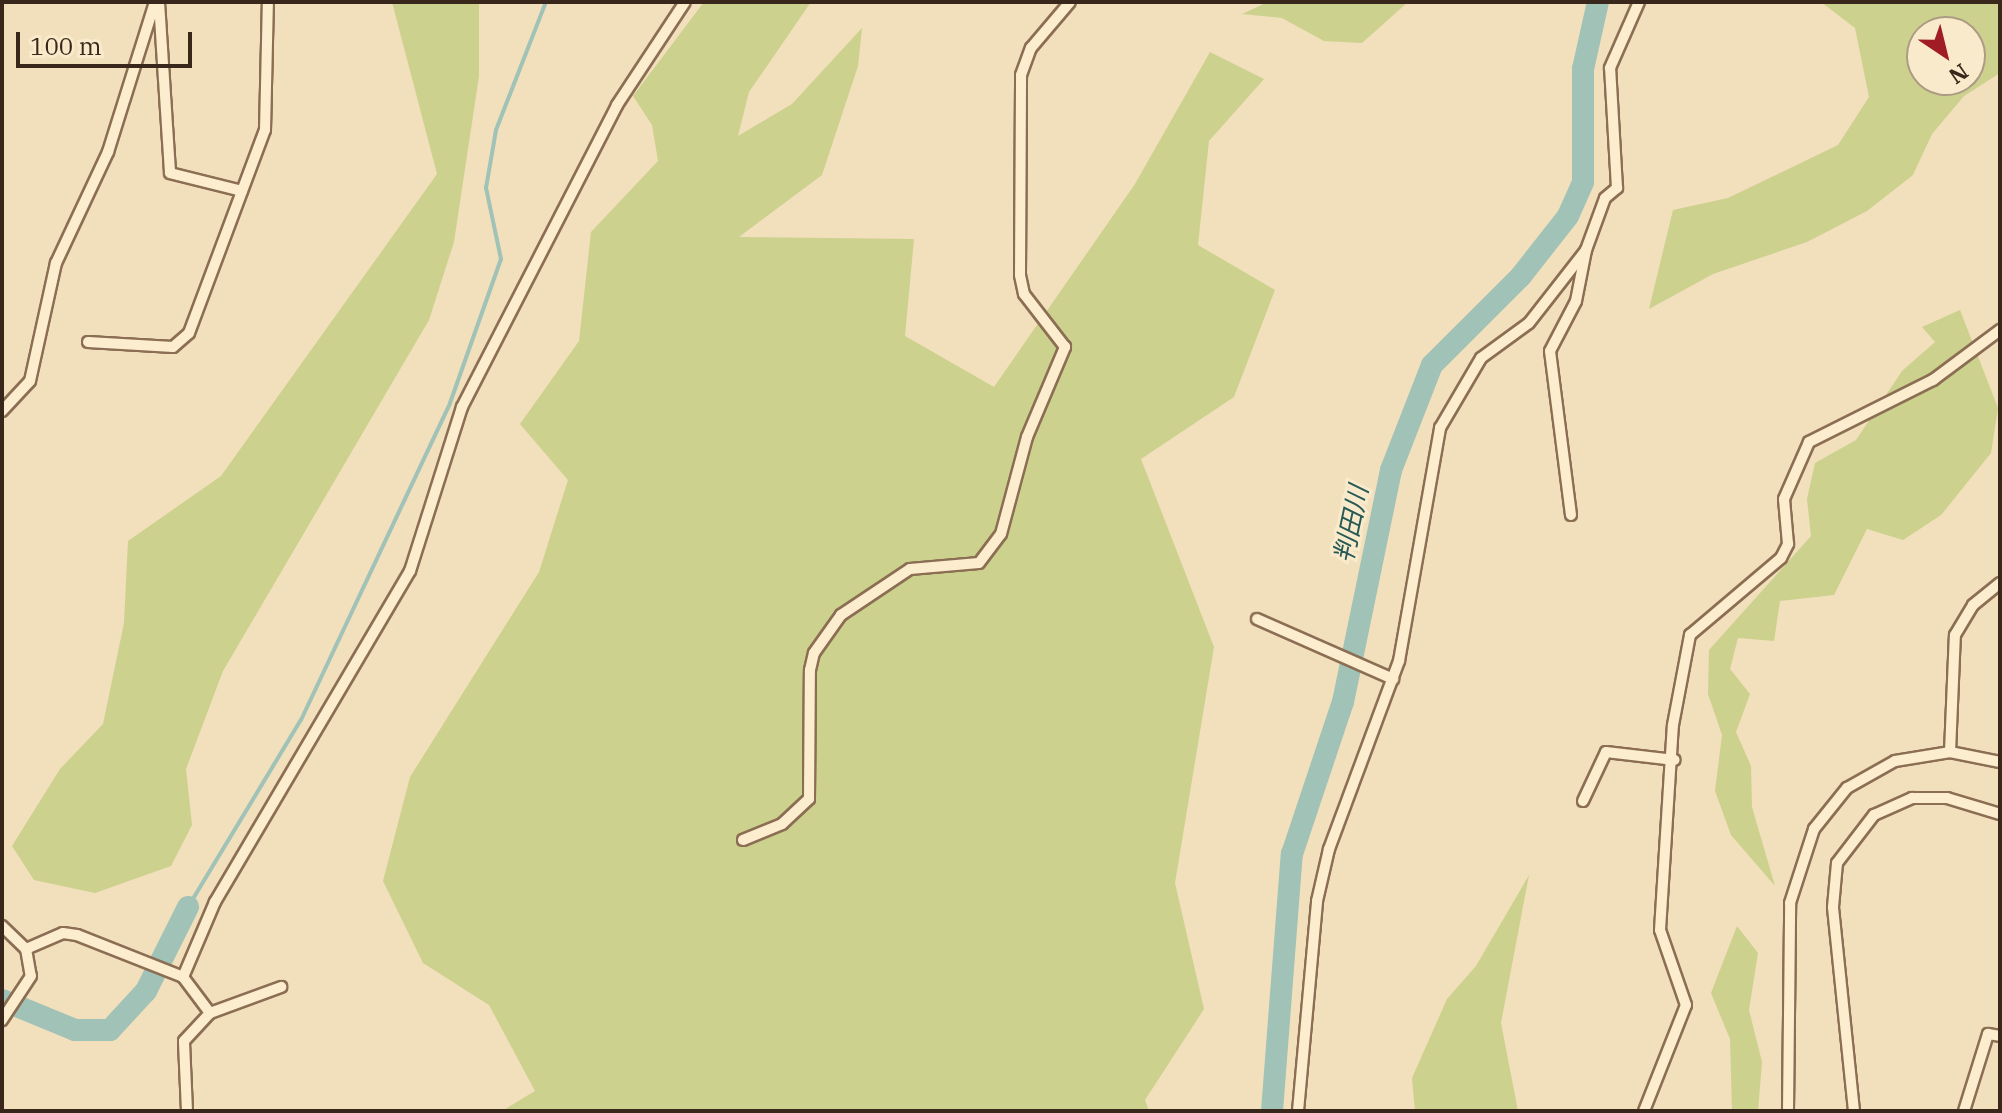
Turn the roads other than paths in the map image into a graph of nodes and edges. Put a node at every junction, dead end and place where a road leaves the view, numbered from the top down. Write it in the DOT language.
graph roads {
  1 [pos="157,2"];
  2 [pos="268,2"];
  3 [pos="685,2"];
  4 [pos="1070,2"];
  5 [pos="1639,2"];
  6 [pos="242,191"];
  7 [pos="1586,250"];
  8 [pos="2000,330"];
  9 [pos="88,342"];
  10 [pos="2,411"];
  11 [pos="1571,515"];
  12 [pos="2000,583"];
  13 [pos="1257,619"];
  14 [pos="1393,679"];
  15 [pos="1950,752"];
  16 [pos="1675,760"];
  17 [pos="2000,762"];
  18 [pos="1583,801"];
  19 [pos="2000,814"];
  20 [pos="743,840"];
  21 [pos="2,926"];
  22 [pos="26,949"];
  23 [pos="183,977"];
  24 [pos="281,987"];
  25 [pos="210,1013"];
  26 [pos="2,1020"];
  27 [pos="2000,1036"];
  28 [pos="187,1111"];
  29 [pos="1298,1111"];
  30 [pos="1644,1111"];
  31 [pos="1788,1111"];
  32 [pos="1854,1111"];
  33 [pos="1964,1111"];
  1 -- 6 [label="street"];
  1 -- 10 [label="street"];
  2 -- 6 [label="street"];
  3 -- 23 [label="street"];
  4 -- 20 [label="street"];
  5 -- 7 [label="street"];
  6 -- 9 [label="street"];
  7 -- 11 [label="street"];
  7 -- 14 [label="street"];
  8 -- 16 [label="street"];
  12 -- 15 [label="street"];
  13 -- 14 [label="street"];
  14 -- 29 [label="street"];
  15 -- 17 [label="street"];
  15 -- 31 [label="street"];
  16 -- 18 [label="street"];
  16 -- 30 [label="street"];
  19 -- 32 [label="street"];
  21 -- 22 [label="street"];
  22 -- 23 [label="street"];
  22 -- 26 [label="street"];
  23 -- 25 [label="street"];
  24 -- 25 [label="street"];
  25 -- 28 [label="street"];
  27 -- 33 [label="street"];
}
